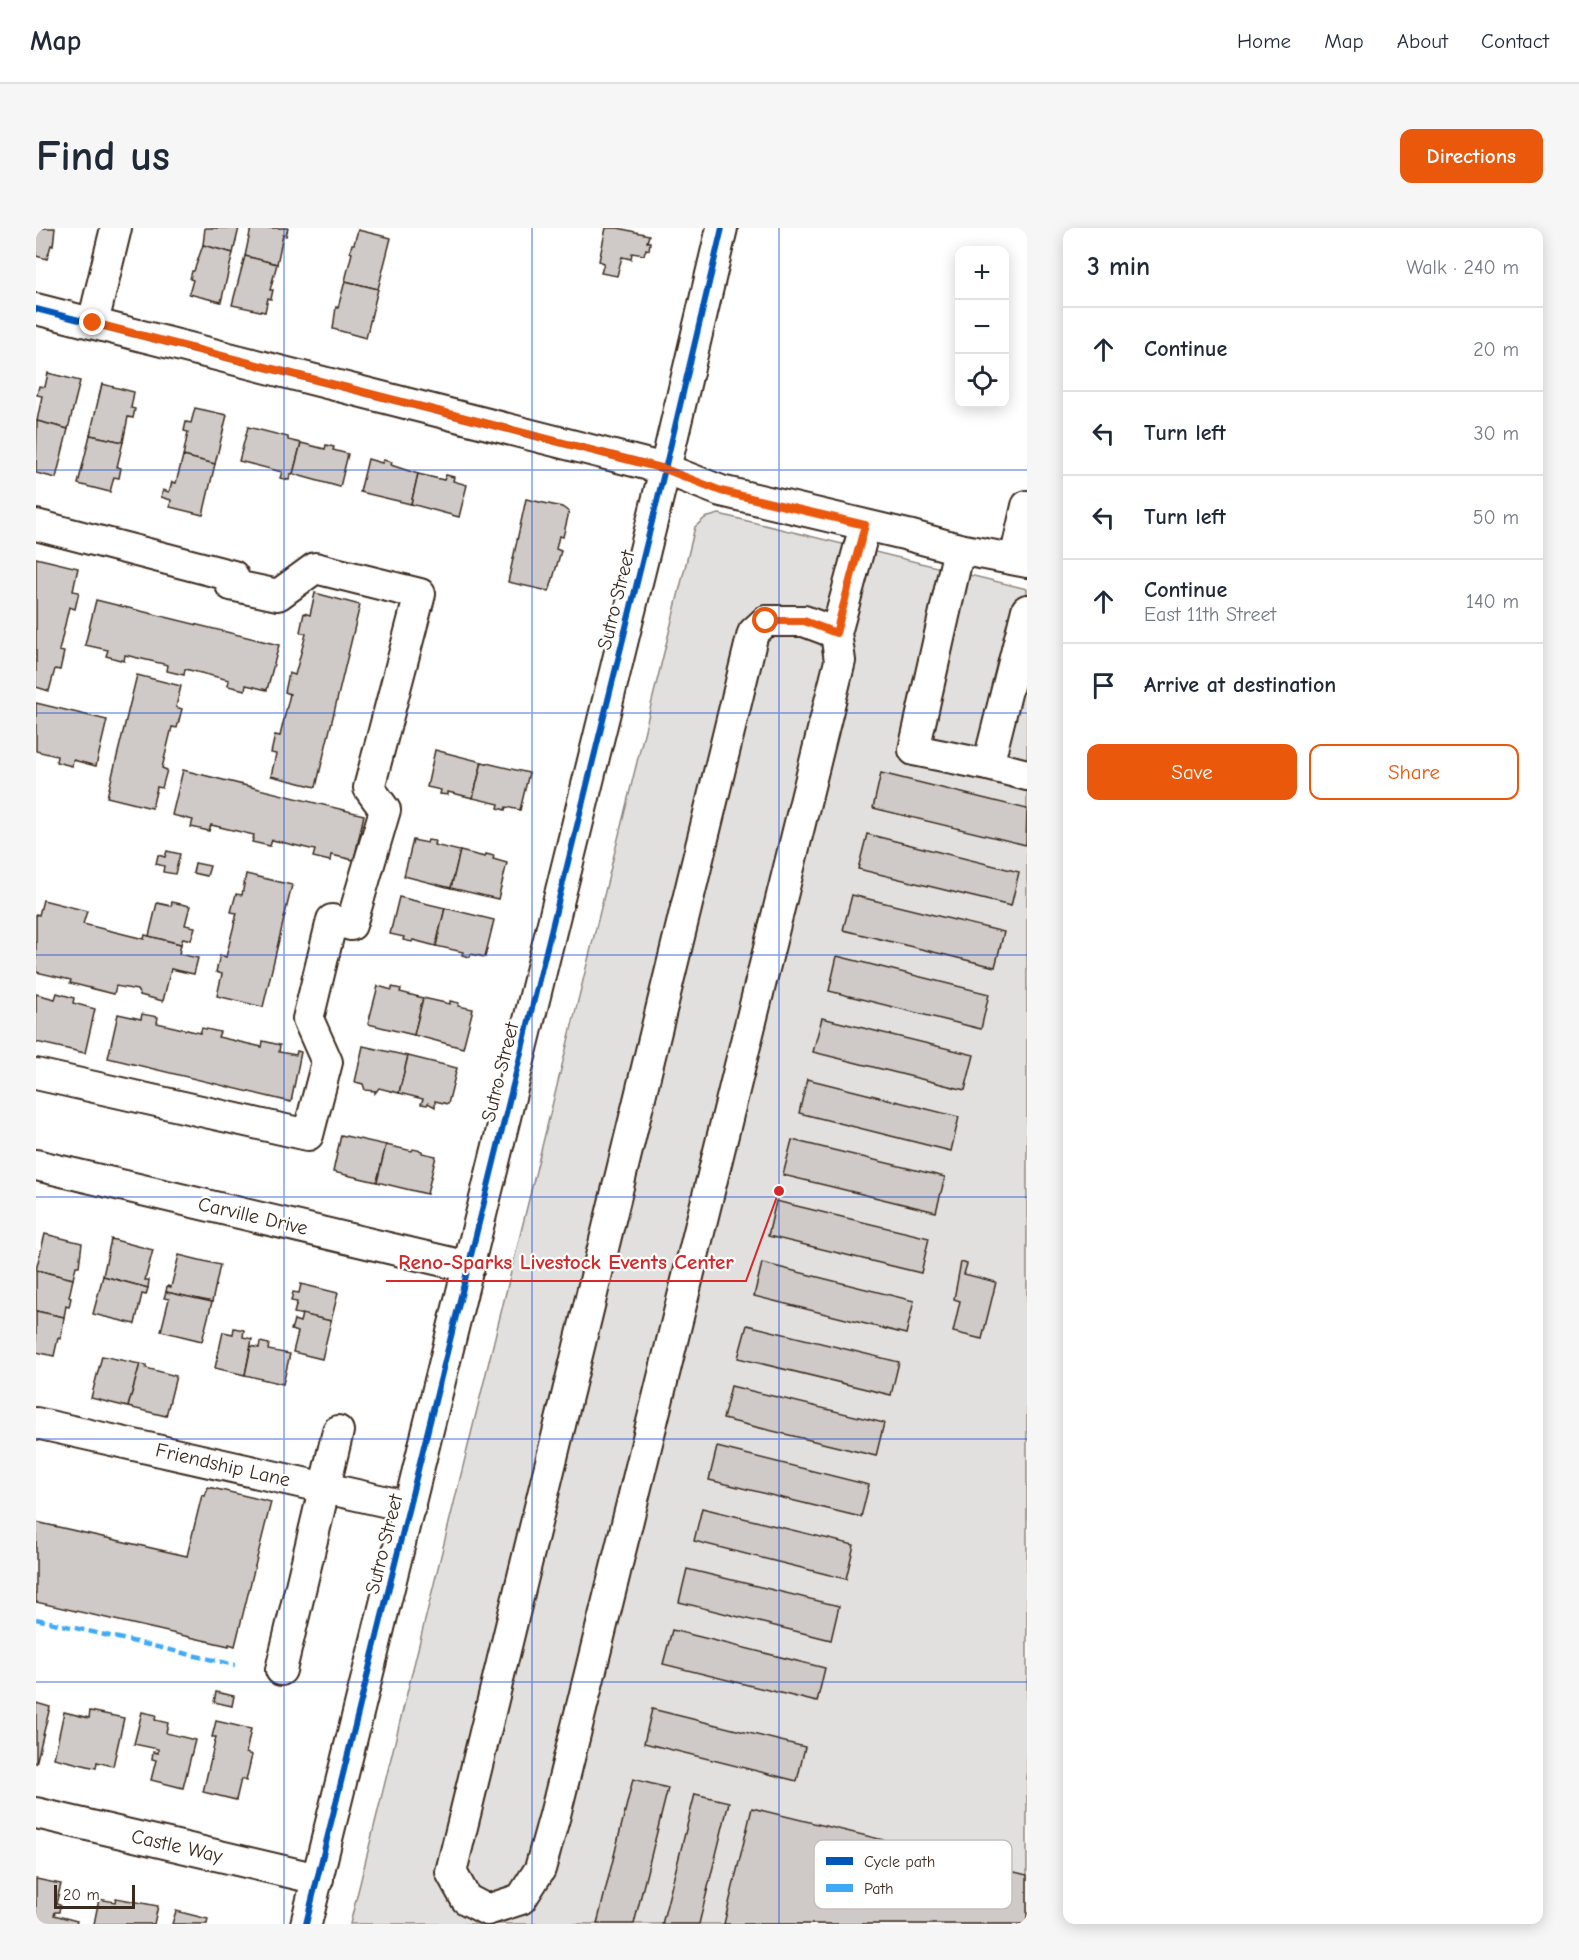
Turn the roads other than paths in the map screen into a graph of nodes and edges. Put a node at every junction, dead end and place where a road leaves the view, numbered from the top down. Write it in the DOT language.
graph roads {
  1 [pos="116,228"];
  2 [pos="722,228"];
  3 [pos="36,309"];
  4 [pos="93,323"];
  5 [pos="665,469"];
  6 [pos="1027,506"];
  7 [pos="36,525"];
  8 [pos="865,525"];
  9 [pos="958,549"];
  10 [pos="1021,560"];
  11 [pos="1027,610"];
  12 [pos="836,633"];
  13 [pos="988,765"];
  14 [pos="1027,775"];
  15 [pos="36,1074"];
  16 [pos="36,1165"];
  17 [pos="469,1267"];
  18 [pos="36,1423"];
  19 [pos="338,1431"];
  20 [pos="324,1487"];
  21 [pos="410,1507"];
  22 [pos="281,1670"];
  23 [pos="36,1813"];
  24 [pos="318,1879"];
  25 [pos="306,1924"];
  1 -- 4 [label="street"];
  2 -- 5 [label="street, Sutro Street"];
  3 -- 4 [label="street"];
  4 -- 5 [label="street"];
  5 -- 8 [label="street"];
  5 -- 17 [label="street, Sutro Street"];
  6 -- 10 [label="street"];
  7 -- 15 [label="street"];
  8 -- 9 [label="street"];
  8 -- 12 [label="street"];
  9 -- 10 [label="street"];
  9 -- 13 [label="street"];
  11 -- 13 [label="street"];
  12 -- 12 [label="street"];
  13 -- 14 [label="street"];
  16 -- 17 [label="street, Carville Drive"];
  17 -- 21 [label="street, Sutro Street"];
  18 -- 20 [label="street, Friendship Lane"];
  19 -- 20 [label="street"];
  20 -- 21 [label="street, Friendship Lane"];
  20 -- 22 [label="street"];
  21 -- 24 [label="street, Sutro Street"];
  23 -- 24 [label="street, Castle Way"];
  24 -- 25 [label="street, Sutro Street"];
}
